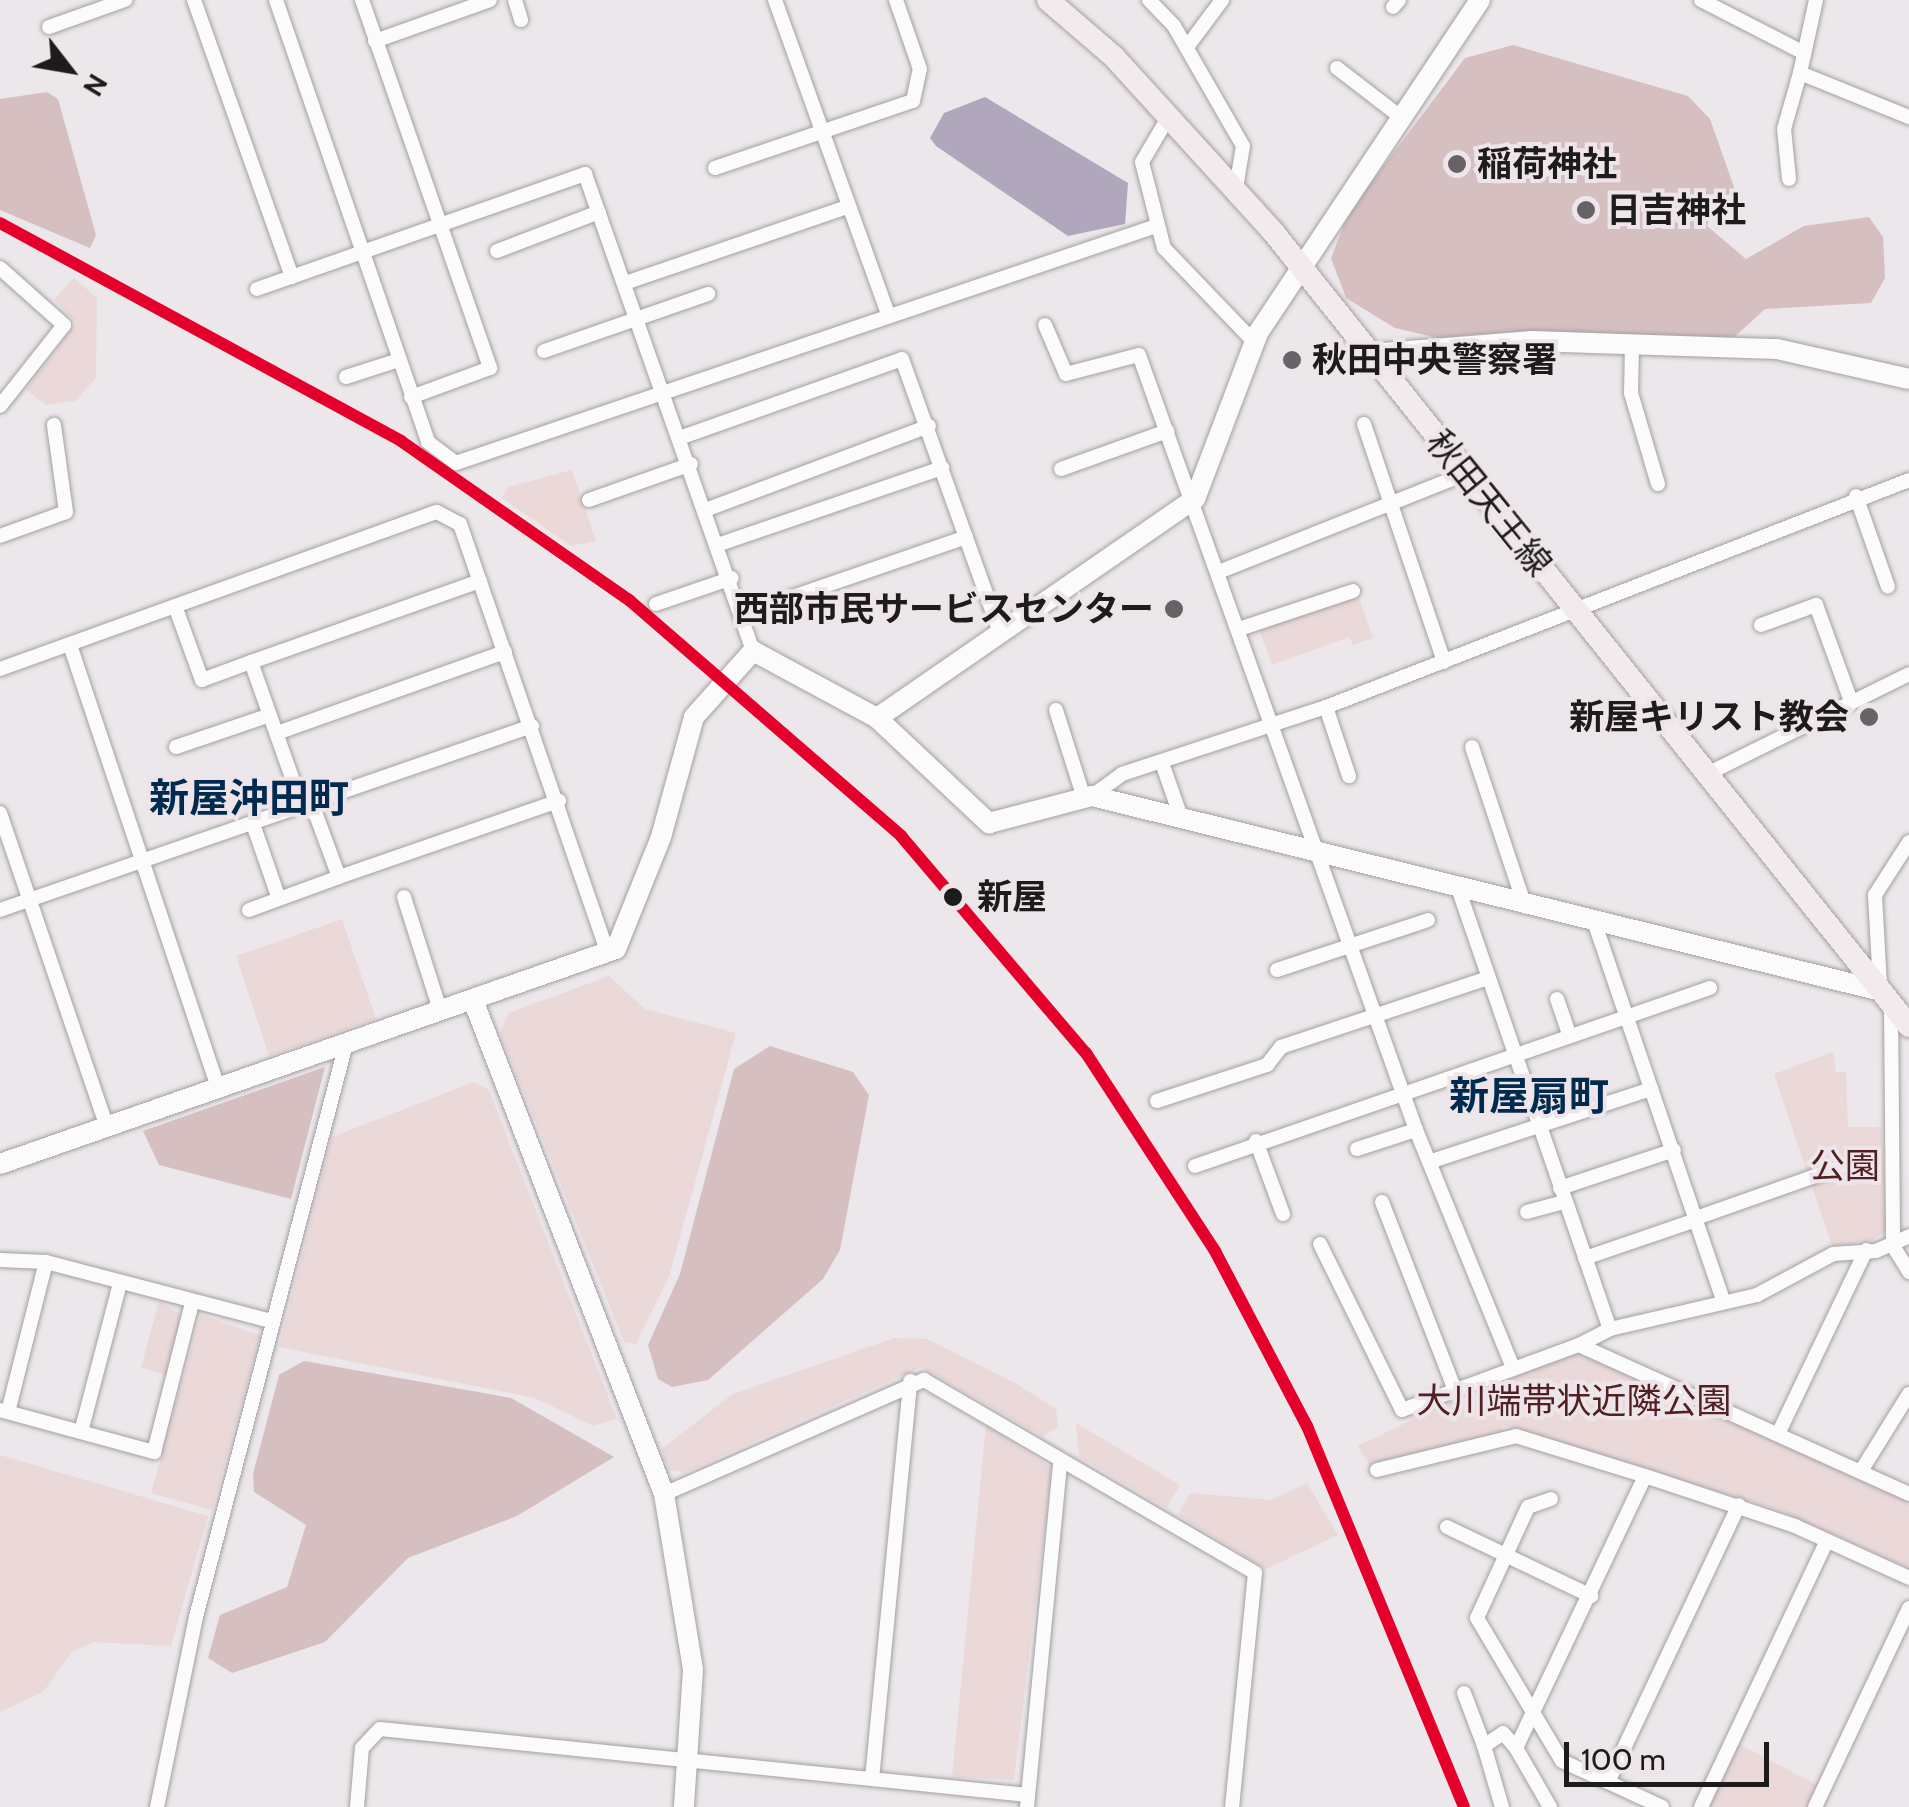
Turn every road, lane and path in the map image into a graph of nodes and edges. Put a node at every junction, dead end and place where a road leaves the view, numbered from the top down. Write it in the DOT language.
graph roads {
  1 [pos="125,0"];
  2 [pos="194,0"];
  3 [pos="276,0"];
  4 [pos="362,0"];
  5 [pos="490,0"];
  6 [pos="515,0"];
  7 [pos="775,0"];
  8 [pos="896,0"];
  9 [pos="1048,0"];
  10 [pos="1149,0"];
  11 [pos="1222,0"];
  12 [pos="1480,0"];
  13 [pos="1701,0"];
  14 [pos="1816,0"];
  15 [pos="521,20"];
  16 [pos="49,27"];
  17 [pos="376,41"];
  18 [pos="1187,47"];
  19 [pos="1804,53"];
  20 [pos="1336,68"];
  21 [pos="1800,72"];
  22 [pos="1398,114"];
  23 [pos="1168,116"];
  24 [pos="1909,117"];
  25 [pos="822,131"];
  26 [pos="716,168"];
  27 [pos="1789,179"];
  28 [pos="1236,188"];
  29 [pos="847,207"];
  30 [pos="599,212"];
  31 [pos="436,226"];
  32 [pos="1156,226"];
  33 [pos="496,251"];
  34 [pos="361,252"];
  35 [pos="1298,267"];
  36 [pos="4,271"];
  37 [pos="292,277"];
  38 [pos="628,282"];
  39 [pos="0,288"];
  40 [pos="257,290"];
  41 [pos="708,294"];
  42 [pos="888,314"];
  43 [pos="639,319"];
  44 [pos="1046,326"];
  45 [pos="1254,343"];
  46 [pos="1632,344"];
  47 [pos="544,351"];
  48 [pos="1372,354"];
  49 [pos="399,360"];
  50 [pos="346,376"];
  51 [pos="1909,378"];
  52 [pos="666,392"];
  53 [pos="412,397"];
  54 [pos="0,406"];
  55 [pos="1364,424"];
  56 [pos="54,425"];
  57 [pos="929,426"];
  58 [pos="1167,431"];
  59 [pos="682,437"];
  60 [pos="691,464"];
  61 [pos="942,468"];
  62 [pos="1061,468"];
  63 [pos="1468,474"];
  64 [pos="1909,480"];
  65 [pos="1658,484"];
  66 [pos="1856,496"];
  67 [pos="1195,498"];
  68 [pos="589,500"];
  69 [pos="1390,504"];
  70 [pos="708,509"];
  71 [pos="0,536"];
  72 [pos="966,537"];
  73 [pos="720,544"];
  74 [pos="1222,572"];
  75 [pos="732,578"];
  76 [pos="480,581"];
  77 [pos="1888,587"];
  78 [pos="1353,591"];
  79 [pos="656,604"];
  80 [pos="1571,605"];
  81 [pos="175,606"];
  82 [pos="742,614"];
  83 [pos="1760,624"];
  84 [pos="1242,628"];
  85 [pos="999,630"];
  86 [pos="70,645"];
  87 [pos="754,651"];
  88 [pos="505,652"];
  89 [pos="251,662"];
  90 [pos="1444,662"];
  91 [pos="0,669"];
  92 [pos="1909,674"];
  93 [pos="1851,702"];
  94 [pos="1326,708"];
  95 [pos="1056,710"];
  96 [pos="270,715"];
  97 [pos="877,718"];
  98 [pos="1277,723"];
  99 [pos="532,726"];
  100 [pos="277,733"];
  101 [pos="176,747"];
  102 [pos="1472,747"];
  103 [pos="1162,763"];
  104 [pos="1707,774"];
  105 [pos="1349,776"];
  106 [pos="1088,796"];
  107 [pos="559,800"];
  108 [pos="307,805"];
  109 [pos="0,813"];
  110 [pos="1182,820"];
  111 [pos="253,824"];
  112 [pos="1909,842"];
  113 [pos="1322,856"];
  114 [pos="142,861"];
  115 [pos="339,876"];
  116 [pos="1458,888"];
  117 [pos="404,898"];
  118 [pos="279,899"];
  119 [pos="30,900"];
  120 [pos="1525,906"];
  121 [pos="0,910"];
  122 [pos="249,910"];
  123 [pos="1428,920"];
  124 [pos="1595,924"];
  125 [pos="1353,946"];
  126 [pos="608,954"];
  127 [pos="1277,970"];
  128 [pos="1488,978"];
  129 [pos="1710,988"];
  130 [pos="1557,999"];
  131 [pos="473,1000"];
  132 [pos="1898,1009"];
  133 [pos="440,1010"];
  134 [pos="1376,1015"];
  135 [pos="1624,1018"];
  136 [pos="1570,1036"];
  137 [pos="345,1048"];
  138 [pos="1514,1055"];
  139 [pos="1650,1089"];
  140 [pos="219,1091"];
  141 [pos="1403,1091"];
  142 [pos="1157,1102"];
  143 [pos="107,1128"];
  144 [pos="1540,1128"];
  145 [pos="1416,1130"];
  146 [pos="1256,1141"];
  147 [pos="1357,1149"];
  148 [pos="1674,1150"];
  149 [pos="1429,1162"];
  150 [pos="0,1164"];
  151 [pos="1195,1166"];
  152 [pos="1841,1167"];
  153 [pos="1562,1195"];
  154 [pos="1382,1202"];
  155 [pos="1527,1212"];
  156 [pos="1283,1214"];
  157 [pos="1696,1219"];
  158 [pos="1909,1236"];
  159 [pos="1320,1244"];
  160 [pos="1893,1246"];
  161 [pos="1866,1250"];
  162 [pos="1585,1258"];
  163 [pos="0,1260"];
  164 [pos="46,1262"];
  165 [pos="1909,1272"];
  166 [pos="120,1283"];
  167 [pos="1724,1302"];
  168 [pos="192,1303"];
  169 [pos="271,1322"];
  170 [pos="1610,1329"];
  171 [pos="1580,1345"];
  172 [pos="1512,1365"];
  173 [pos="910,1380"];
  174 [pos="1454,1388"];
  175 [pos="1909,1394"];
  176 [pos="4,1411"];
  177 [pos="81,1432"];
  178 [pos="1778,1434"];
  179 [pos="1060,1462"];
  180 [pos="1378,1470"];
  181 [pos="1862,1471"];
  182 [pos="1644,1476"];
  183 [pos="664,1494"];
  184 [pos="1909,1494"];
  185 [pos="1550,1500"];
  186 [pos="1739,1505"];
  187 [pos="1446,1527"];
  188 [pos="1827,1541"];
  189 [pos="1504,1553"];
  190 [pos="1909,1578"];
  191 [pos="1590,1596"];
  192 [pos="1909,1608"];
  193 [pos="1464,1692"];
  194 [pos="1535,1718"];
  195 [pos="1484,1746"];
  196 [pos="1516,1748"];
  197 [pos="688,1763"];
  198 [pos="872,1780"];
  199 [pos="1608,1782"];
  200 [pos="1028,1801"];
  201 [pos="157,1807"];
  202 [pos="356,1807"];
  203 [pos="684,1807"];
  204 [pos="1232,1807"];
  205 [pos="1502,1807"];
  206 [pos="1550,1807"];
  207 [pos="1662,1807"];
  208 [pos="1701,1807"];
  209 [pos="1815,1807"];
  1 -- 16 [label="street"];
  2 -- 37 [label="street"];
  3 -- 34 [label="street"];
  4 -- 17 [label="street"];
  5 -- 17 [label="street"];
  6 -- 15 [label="street"];
  7 -- 25 [label="street"];
  8 -- 25 [label="street"];
  9 -- 23 [label="main road, 秋田天王線"];
  10 -- 18 [label="street"];
  11 -- 18 [label="street"];
  12 -- 22 [label="street"];
  13 -- 19 [label="street"];
  14 -- 19 [label="street"];
  17 -- 31 [label="street"];
  18 -- 28 [label="street"];
  19 -- 21 [label="street"];
  20 -- 22 [label="street"];
  21 -- 24 [label="street"];
  21 -- 27 [label="street"];
  22 -- 35 [label="street"];
  23 -- 28 [label="main road, 秋田天王線"];
  23 -- 32 [label="street"];
  25 -- 26 [label="street"];
  25 -- 29 [label="street"];
  28 -- 35 [label="main road, 秋田天王線"];
  29 -- 38 [label="street"];
  29 -- 42 [label="street"];
  30 -- 31 [label="street"];
  30 -- 33 [label="street"];
  30 -- 38 [label="street"];
  31 -- 34 [label="street"];
  31 -- 53 [label="street"];
  32 -- 42 [label="street"];
  32 -- 45 [label="street"];
  34 -- 37 [label="street"];
  34 -- 49 [label="street"];
  35 -- 45 [label="street"];
  35 -- 48 [label="main road, 秋田天王線"];
  36 -- 39 [label="street"];
  36 -- 54 [label="street"];
  37 -- 40 [label="street"];
  38 -- 43 [label="street"];
  41 -- 43 [label="street"];
  42 -- 52 [label="street"];
  43 -- 47 [label="street"];
  43 -- 52 [label="street"];
  44 -- 58 [label="street"];
  45 -- 67 [label="street"];
  46 -- 48 [label="street"];
  46 -- 51 [label="street"];
  46 -- 65 [label="street"];
  48 -- 63 [label="main road, 秋田天王線"];
  49 -- 50 [label="street"];
  49 -- 53 [label="street"];
  52 -- 53 [label="street"];
  52 -- 59 [label="street"];
  55 -- 69 [label="street"];
  56 -- 71 [label="street"];
  57 -- 59 [label="street"];
  57 -- 61 [label="street"];
  57 -- 70 [label="street"];
  58 -- 62 [label="street"];
  58 -- 67 [label="street"];
  59 -- 60 [label="street"];
  60 -- 68 [label="street"];
  60 -- 70 [label="street"];
  61 -- 72 [label="street"];
  61 -- 73 [label="street"];
  63 -- 69 [label="street"];
  63 -- 80 [label="main road, 秋田天王線"];
  64 -- 66 [label="street"];
  66 -- 77 [label="street"];
  66 -- 80 [label="street"];
  67 -- 74 [label="street"];
  67 -- 85 [label="street"];
  69 -- 74 [label="street"];
  69 -- 90 [label="street"];
  70 -- 73 [label="street"];
  72 -- 82 [label="street"];
  72 -- 85 [label="street"];
  73 -- 75 [label="street"];
  74 -- 84 [label="street"];
  75 -- 79 [label="street"];
  75 -- 82 [label="street"];
  76 -- 81 [label="street"];
  76 -- 88 [label="street"];
  76 -- 89 [label="street"];
  78 -- 84 [label="street"];
  80 -- 90 [label="street"];
  80 -- 104 [label="main road, 秋田天王線"];
  81 -- 86 [label="street"];
  81 -- 89 [label="street"];
  82 -- 87 [label="street"];
  83 -- 93 [label="street"];
  84 -- 98 [label="street"];
  85 -- 97 [label="street"];
  86 -- 91 [label="street"];
  86 -- 114 [label="street"];
  87 -- 97 [label="street"];
  87 -- 126 [label="street"];
  88 -- 99 [label="street"];
  88 -- 100 [label="street"];
  89 -- 96 [label="street"];
  90 -- 94 [label="street"];
  92 -- 93 [label="street"];
  93 -- 104 [label="street"];
  94 -- 98 [label="street"];
  94 -- 105 [label="street"];
  95 -- 106 [label="street"];
  96 -- 100 [label="street"];
  96 -- 101 [label="street"];
  97 -- 106 [label="street"];
  98 -- 103 [label="street"];
  98 -- 113 [label="street"];
  99 -- 107 [label="street"];
  99 -- 108 [label="street"];
  100 -- 108 [label="street"];
  102 -- 120 [label="street"];
  103 -- 106 [label="street"];
  103 -- 110 [label="street"];
  104 -- 132 [label="main road, 秋田天王線"];
  106 -- 110 [label="street"];
  107 -- 115 [label="street"];
  107 -- 126 [label="street"];
  108 -- 111 [label="street"];
  108 -- 115 [label="street"];
  109 -- 119 [label="street"];
  110 -- 113 [label="street"];
  111 -- 114 [label="street"];
  111 -- 118 [label="street"];
  112 -- 132 [label="street"];
  113 -- 116 [label="street"];
  113 -- 125 [label="street"];
  114 -- 119 [label="street"];
  114 -- 140 [label="street"];
  115 -- 118 [label="street"];
  116 -- 120 [label="street"];
  116 -- 128 [label="street"];
  117 -- 133 [label="street"];
  118 -- 122 [label="street"];
  119 -- 121 [label="street"];
  119 -- 143 [label="street"];
  120 -- 124 [label="street"];
  123 -- 125 [label="street"];
  124 -- 132 [label="street"];
  124 -- 135 [label="street"];
  125 -- 127 [label="street"];
  125 -- 134 [label="street"];
  126 -- 131 [label="street"];
  128 -- 134 [label="street"];
  128 -- 138 [label="street"];
  129 -- 135 [label="street"];
  130 -- 136 [label="street"];
  131 -- 133 [label="street"];
  131 -- 183 [label="street"];
  132 -- 160 [label="street"];
  133 -- 137 [label="street"];
  134 -- 141 [label="street"];
  134 -- 142 [label="street"];
  135 -- 136 [label="street"];
  135 -- 139 [label="street"];
  136 -- 138 [label="street"];
  137 -- 140 [label="street"];
  137 -- 169 [label="street"];
  138 -- 141 [label="street"];
  138 -- 144 [label="street"];
  139 -- 144 [label="street"];
  139 -- 148 [label="street"];
  140 -- 143 [label="street"];
  141 -- 145 [label="street"];
  141 -- 146 [label="street"];
  143 -- 150 [label="street"];
  144 -- 149 [label="street"];
  144 -- 153 [label="street"];
  145 -- 147 [label="street"];
  145 -- 149 [label="street"];
  146 -- 151 [label="street"];
  146 -- 156 [label="street"];
  148 -- 153 [label="street"];
  148 -- 157 [label="street"];
  149 -- 172 [label="street"];
  152 -- 157 [label="street"];
  153 -- 155 [label="street"];
  153 -- 162 [label="street"];
  154 -- 174 [label="street"];
  157 -- 162 [label="street"];
  157 -- 167 [label="street"];
  158 -- 160 [label="street"];
  159 -- 174 [label="street"];
  160 -- 161 [label="street"];
  160 -- 165 [label="street"];
  161 -- 167 [label="street"];
  161 -- 178 [label="street"];
  162 -- 170 [label="street"];
  163 -- 164 [label="street"];
  164 -- 166 [label="street"];
  164 -- 176 [label="street"];
  166 -- 168 [label="street"];
  166 -- 177 [label="street"];
  167 -- 170 [label="street"];
  168 -- 169 [label="street"];
  168 -- 177 [label="street"];
  169 -- 201 [label="street"];
  170 -- 171 [label="street"];
  171 -- 172 [label="street"];
  171 -- 178 [label="street"];
  172 -- 174 [label="street"];
  173 -- 179 [label="street"];
  173 -- 183 [label="street"];
  173 -- 198 [label="street"];
  175 -- 181 [label="street"];
  176 -- 177 [label="street"];
  178 -- 181 [label="street"];
  179 -- 200 [label="street"];
  179 -- 204 [label="street"];
  180 -- 182 [label="street"];
  181 -- 184 [label="street"];
  182 -- 186 [label="street"];
  182 -- 191 [label="street"];
  183 -- 197 [label="street"];
  185 -- 189 [label="street"];
  186 -- 188 [label="street"];
  186 -- 199 [label="street"];
  187 -- 189 [label="street"];
  188 -- 190 [label="street"];
  188 -- 208 [label="street"];
  189 -- 191 [label="street"];
  189 -- 194 [label="street"];
  191 -- 194 [label="street"];
  192 -- 209 [label="street"];
  193 -- 195 [label="street"];
  194 -- 196 [label="street"];
  194 -- 199 [label="street"];
  195 -- 196 [label="street"];
  195 -- 205 [label="street"];
  196 -- 206 [label="street"];
  197 -- 198 [label="street"];
  197 -- 202 [label="street"];
  197 -- 203 [label="street"];
  198 -- 200 [label="street"];
  199 -- 207 [label="street"];
}
